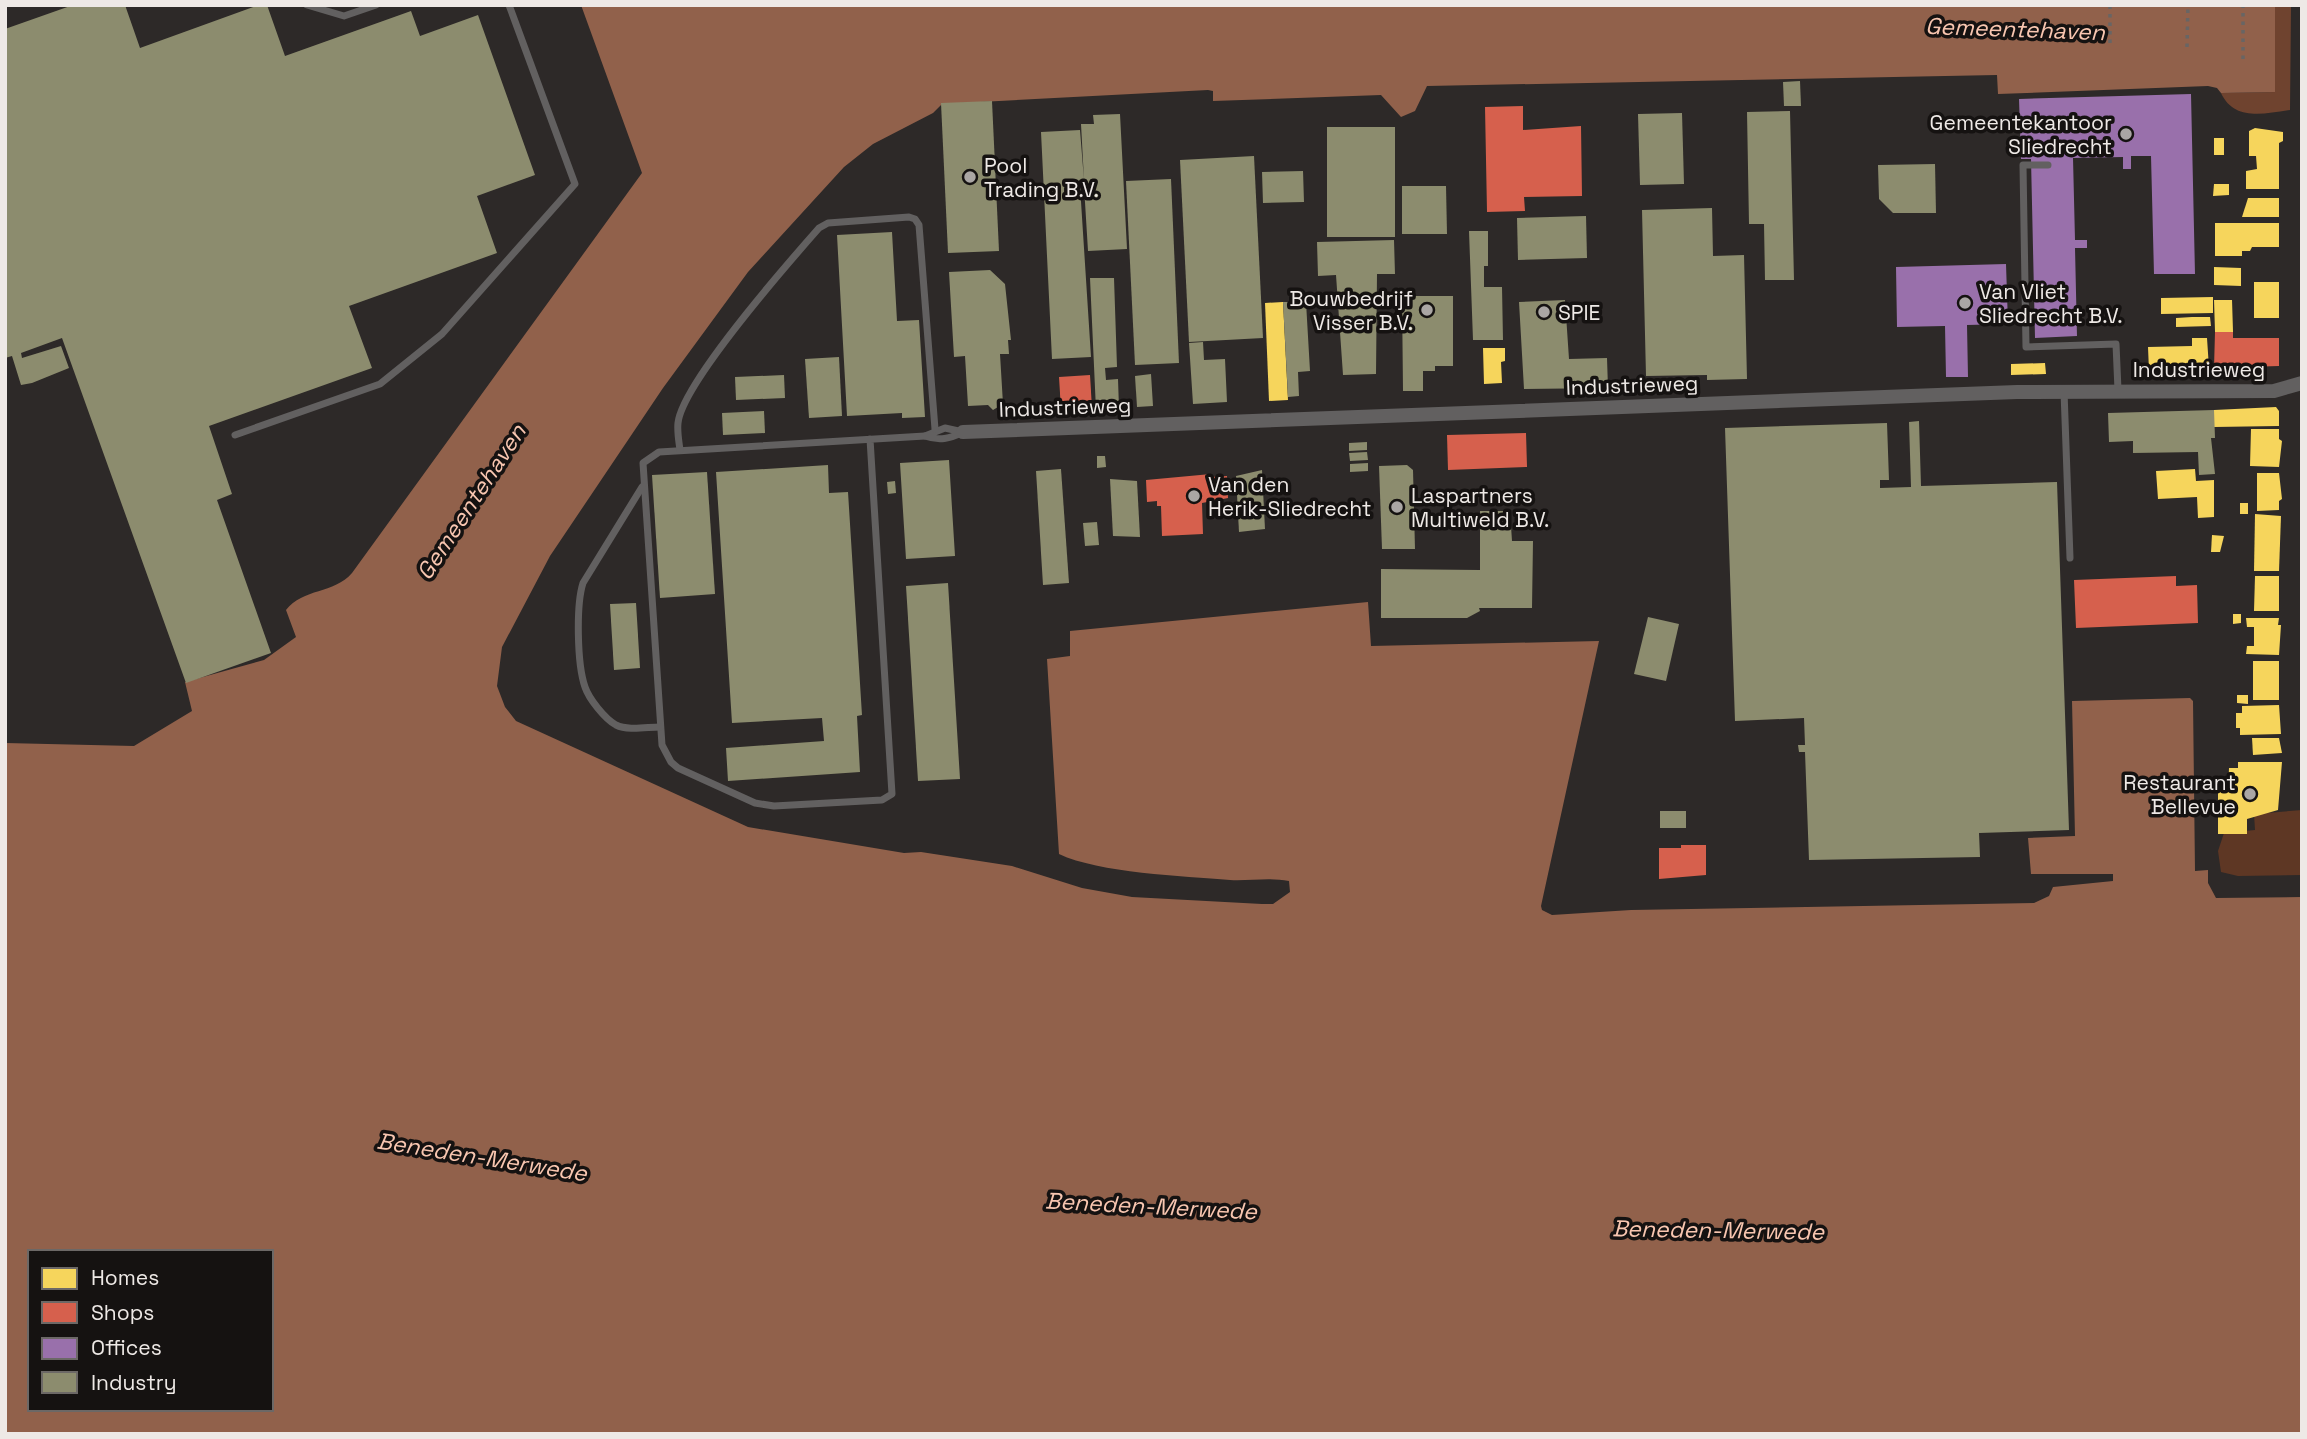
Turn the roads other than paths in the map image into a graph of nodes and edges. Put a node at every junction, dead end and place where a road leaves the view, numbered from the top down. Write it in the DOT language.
graph roads {
  1 [pos="307,5"];
  2 [pos="376,5"];
  3 [pos="509,5"];
  4 [pos="2048,165"];
  5 [pos="2302,383"];
  6 [pos="2118,390"];
  7 [pos="2064,391"];
  8 [pos="935,429"];
  9 [pos="963,432"];
  10 [pos="235,435"];
  11 [pos="925,436"];
  12 [pos="870,439"];
  13 [pos="680,450"];
  14 [pos="642,486"];
  15 [pos="2070,558"];
  16 [pos="660,727"];
  1 -- 2 [label="lane"];
  3 -- 10 [label="lane"];
  4 -- 6 [label="lane"];
  5 -- 6 [label="street, Industrieweg"];
  6 -- 7 [label="street, Industrieweg"];
  7 -- 9 [label="street, Industrieweg"];
  7 -- 15 [label="lane"];
  8 -- 9 [label="lane"];
  8 -- 11 [label="lane"];
  8 -- 13 [label="lane"];
  9 -- 11 [label="lane"];
  11 -- 12 [label="lane"];
  12 -- 13 [label="lane"];
  12 -- 16 [label="lane"];
  13 -- 14 [label="lane"];
  14 -- 16 [label="lane"];
  14 -- 16 [label="lane"];
}
